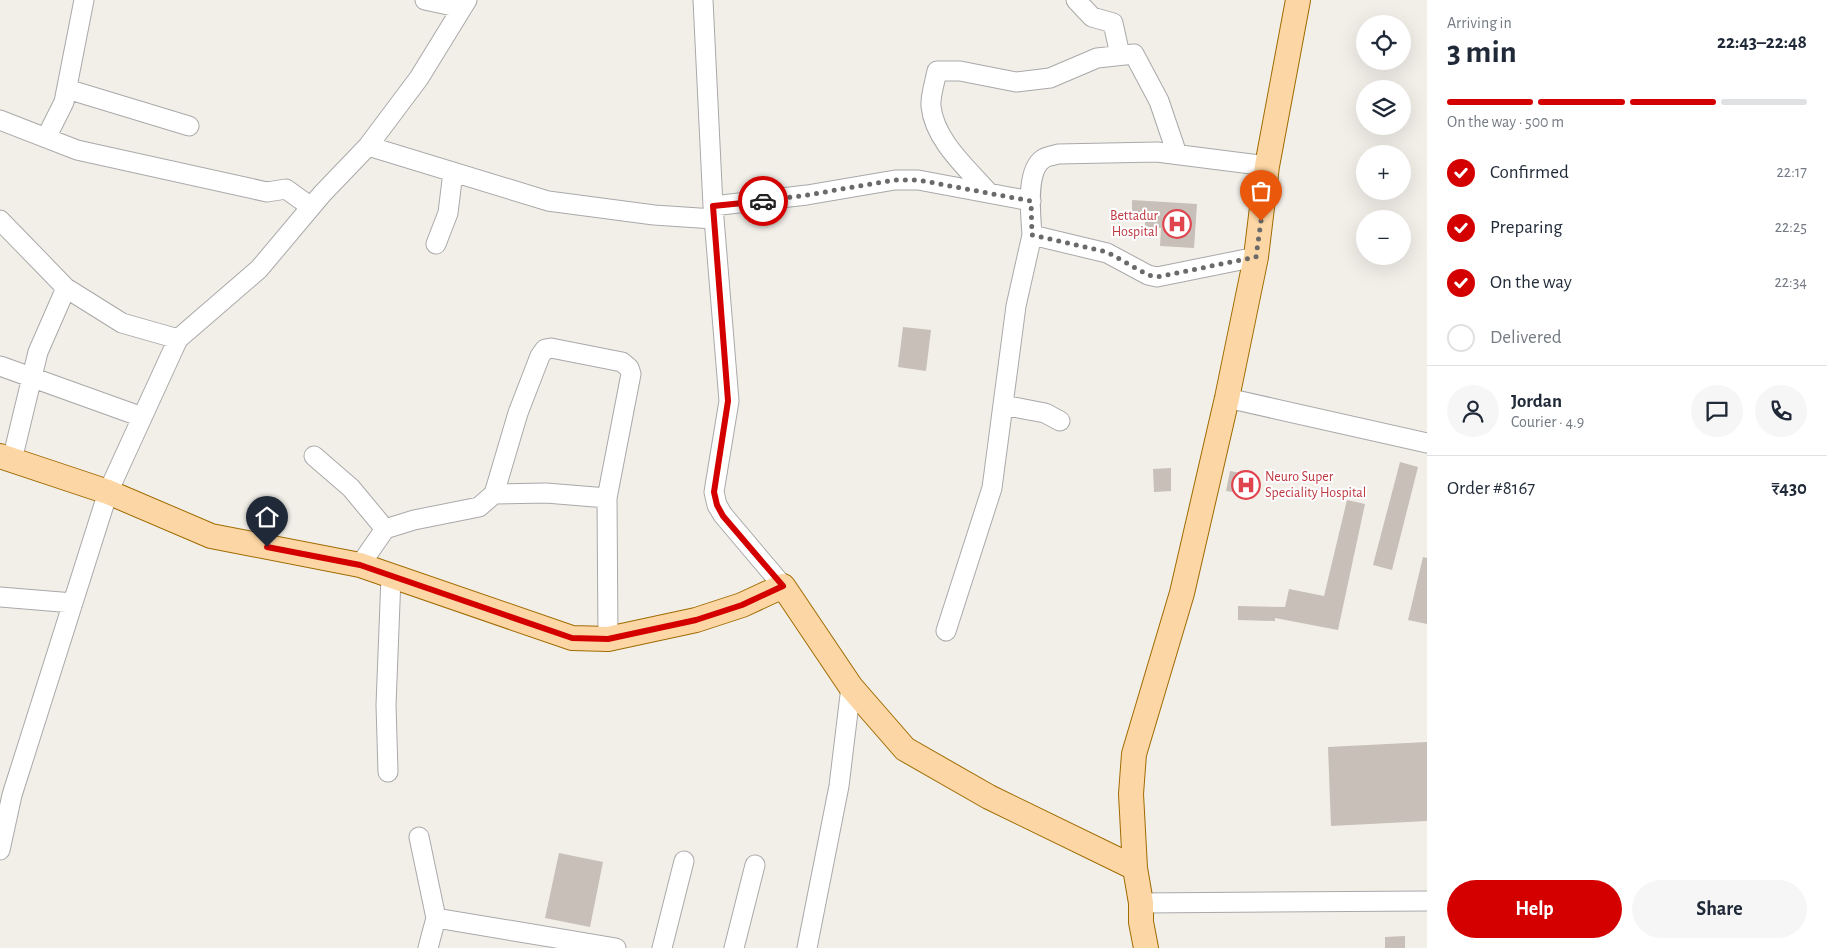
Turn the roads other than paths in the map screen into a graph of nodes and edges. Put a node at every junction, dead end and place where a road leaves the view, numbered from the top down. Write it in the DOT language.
graph roads {
  1 [pos="84,0"];
  2 [pos="425,0"];
  3 [pos="703,0"];
  4 [pos="1076,0"];
  5 [pos="1298,0"];
  6 [pos="465,4"];
  7 [pos="1120,55"];
  8 [pos="65,97"];
  9 [pos="0,120"];
  10 [pos="189,126"];
  11 [pos="46,138"];
  12 [pos="368,146"];
  13 [pos="1177,154"];
  14 [pos="1267,166"];
  15 [pos="453,172"];
  16 [pos="989,193"];
  17 [pos="1031,201"];
  18 [pos="310,207"];
  19 [pos="713,213"];
  20 [pos="0,220"];
  21 [pos="1032,235"];
  22 [pos="436,244"];
  23 [pos="1256,257"];
  24 [pos="66,288"];
  25 [pos="178,339"];
  26 [pos="0,366"];
  27 [pos="32,378"];
  28 [pos="1227,398"];
  29 [pos="1003,405"];
  30 [pos="142,417"];
  31 [pos="1060,421"];
  32 [pos="1427,443"];
  33 [pos="314,456"];
  34 [pos="6,458"];
  35 [pos="108,492"];
  36 [pos="494,494"];
  37 [pos="607,498"];
  38 [pos="385,529"];
  39 [pos="360,565"];
  40 [pos="391,577"];
  41 [pos="783,586"];
  42 [pos="0,597"];
  43 [pos="74,603"];
  44 [pos="946,631"];
  45 [pos="608,639"];
  46 [pos="850,688"];
  47 [pos="388,772"];
  48 [pos="8,780"];
  49 [pos="419,837"];
  50 [pos="0,850"];
  51 [pos="684,861"];
  52 [pos="755,865"];
  53 [pos="1134,868"];
  54 [pos="1427,901"];
  55 [pos="1141,903"];
  56 [pos="436,918"];
  57 [pos="595,946"];
  58 [pos="428,948"];
  59 [pos="616,948"];
  60 [pos="662,948"];
  61 [pos="734,948"];
  62 [pos="807,948"];
  63 [pos="1146,948"];
  64 [pos="1157,948"];
  1 -- 8 [label="street"];
  2 -- 6 [label="street"];
  3 -- 19 [label="street"];
  4 -- 7 [label="street"];
  5 -- 14 [label="main road"];
  6 -- 12 [label="street"];
  7 -- 13 [label="street"];
  7 -- 16 [label="street"];
  8 -- 10 [label="street"];
  8 -- 11 [label="street"];
  9 -- 11 [label="street"];
  11 -- 18 [label="street"];
  12 -- 15 [label="street"];
  12 -- 18 [label="street"];
  13 -- 14 [label="street"];
  13 -- 17 [label="street"];
  14 -- 23 [label="main road"];
  15 -- 19 [label="street"];
  15 -- 22 [label="street"];
  16 -- 17 [label="street"];
  16 -- 19 [label="street"];
  17 -- 21 [label="street"];
  18 -- 25 [label="street"];
  19 -- 41 [label="street"];
  20 -- 24 [label="street"];
  21 -- 23 [label="street"];
  21 -- 29 [label="street"];
  23 -- 28 [label="main road"];
  24 -- 25 [label="street"];
  24 -- 27 [label="street"];
  25 -- 30 [label="street"];
  26 -- 27 [label="street"];
  27 -- 30 [label="street"];
  27 -- 34 [label="street"];
  28 -- 32 [label="street"];
  28 -- 53 [label="main road"];
  29 -- 31 [label="street"];
  29 -- 44 [label="street"];
  30 -- 35 [label="street"];
  33 -- 38 [label="street"];
  34 -- 35 [label="main road"];
  35 -- 39 [label="main road"];
  35 -- 43 [label="street"];
  36 -- 37 [label="street"];
  36 -- 37 [label="street"];
  36 -- 38 [label="street"];
  37 -- 45 [label="street"];
  38 -- 39 [label="street"];
  39 -- 40 [label="main road"];
  40 -- 45 [label="main road"];
  40 -- 47 [label="street"];
  41 -- 45 [label="main road"];
  41 -- 46 [label="main road"];
  42 -- 43 [label="street"];
  43 -- 48 [label="street"];
  46 -- 53 [label="main road"];
  46 -- 62 [label="street"];
  48 -- 50 [label="street"];
  49 -- 56 [label="street"];
  51 -- 60 [label="street"];
  52 -- 61 [label="street"];
  53 -- 55 [label="main road"];
  54 -- 55 [label="street"];
  55 -- 63 [label="main road"];
  55 -- 64 [label="main road"];
  56 -- 57 [label="street"];
  56 -- 58 [label="street"];
  57 -- 59 [label="street"];
}
